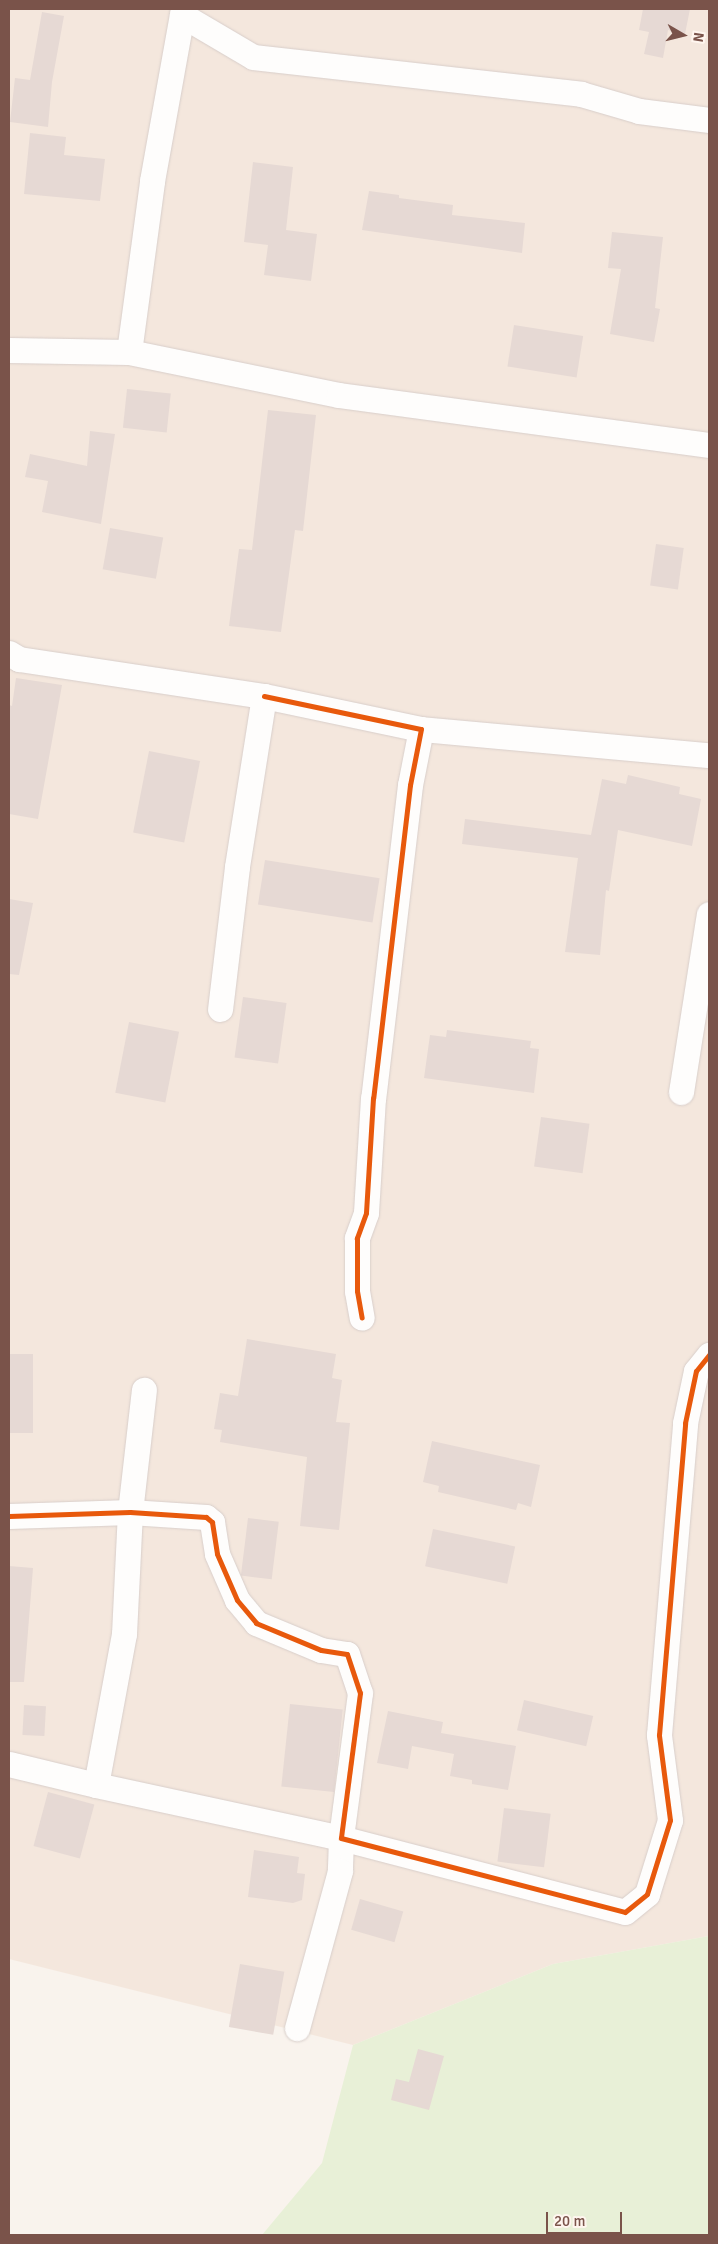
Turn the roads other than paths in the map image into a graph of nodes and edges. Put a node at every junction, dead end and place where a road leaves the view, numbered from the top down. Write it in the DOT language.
graph roads {
  1 [pos="183,12"];
  2 [pos="709,120"];
  3 [pos="9,350"];
  4 [pos="129,352"];
  5 [pos="709,445"];
  6 [pos="9,653"];
  7 [pos="264,696"];
  8 [pos="421,729"];
  9 [pos="709,755"];
  10 [pos="709,914"];
  11 [pos="220,1010"];
  12 [pos="680,1092"];
  13 [pos="362,1318"];
  14 [pos="709,1355"];
  15 [pos="144,1390"];
  16 [pos="130,1512"];
  17 [pos="9,1516"];
  18 [pos="9,1764"];
  19 [pos="96,1784"];
  20 [pos="342,1838"];
  21 [pos="297,2028"];
  1 -- 2 [label="street"];
  1 -- 4 [label="street"];
  3 -- 4 [label="street"];
  4 -- 5 [label="street"];
  6 -- 7 [label="street"];
  7 -- 8 [label="street"];
  7 -- 11 [label="street"];
  8 -- 9 [label="street"];
  8 -- 13 [label="street"];
  10 -- 12 [label="street"];
  14 -- 20 [label="street"];
  15 -- 16 [label="street"];
  16 -- 17 [label="street"];
  16 -- 19 [label="street"];
  16 -- 20 [label="street"];
  18 -- 19 [label="street"];
  19 -- 20 [label="street"];
  20 -- 21 [label="street"];
}
